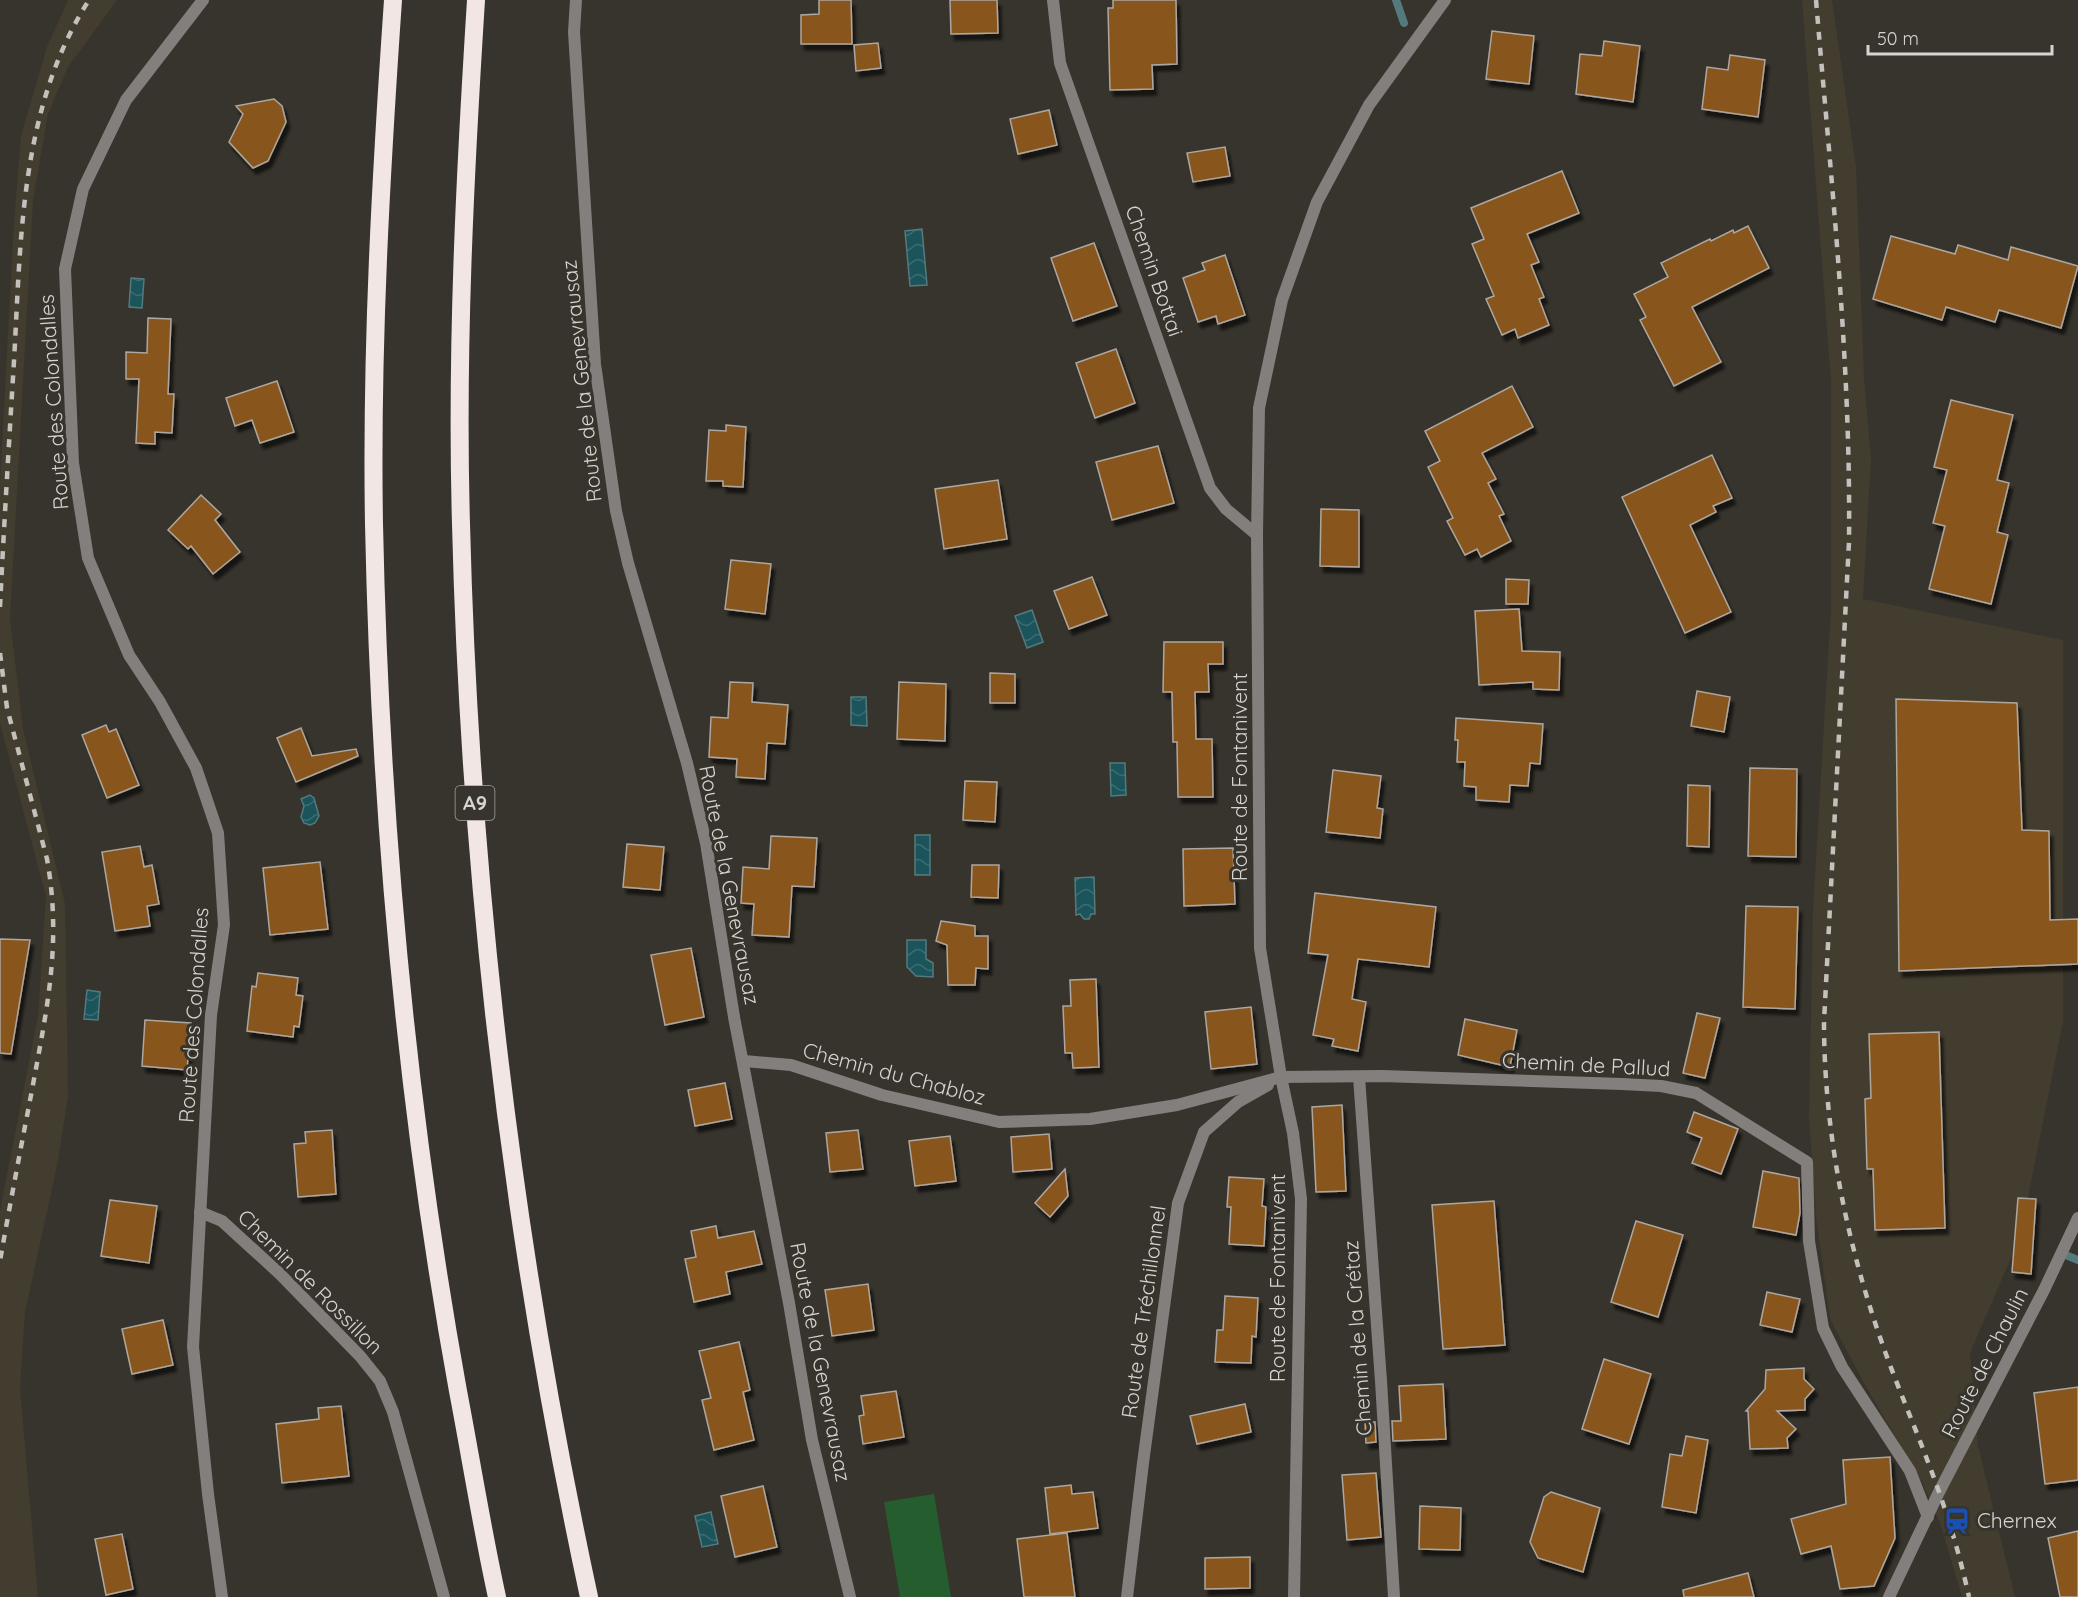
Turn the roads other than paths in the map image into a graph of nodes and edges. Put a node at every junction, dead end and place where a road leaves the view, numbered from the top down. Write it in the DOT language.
graph roads {
  1 [pos="203,0"];
  2 [pos="393,0"];
  3 [pos="476,0"];
  4 [pos="576,0"];
  5 [pos="1053,0"];
  6 [pos="1445,0"];
  7 [pos="1257,535"];
  8 [pos="744,1061"];
  9 [pos="1281,1077"];
  10 [pos="1359,1077"];
  11 [pos="200,1212"];
  12 [pos="2078,1218"];
  13 [pos="1926,1521"];
  14 [pos="222,1597"];
  15 [pos="444,1597"];
  16 [pos="498,1597"];
  17 [pos="589,1597"];
  18 [pos="850,1597"];
  19 [pos="1128,1597"];
  20 [pos="1294,1597"];
  21 [pos="1394,1597"];
  22 [pos="1889,1597"];
  1 -- 11 [label="street, Route des Colondalles"];
  2 -- 16 [label="highway"];
  3 -- 17 [label="highway, A9"];
  4 -- 8 [label="street, Route de la Genevrausaz"];
  5 -- 7 [label="street, Chemin Bottai"];
  6 -- 7 [label="street, Route de Fontanivent"];
  7 -- 9 [label="street, Route de Fontanivent"];
  8 -- 9 [label="street, Chemin du Chabloz"];
  8 -- 18 [label="street, Route de la Genevrausaz"];
  9 -- 10 [label="street, Chemin de Pallud"];
  9 -- 19 [label="street, Route de Tréchillonnel"];
  9 -- 20 [label="street, Route de Fontanivent"];
  10 -- 13 [label="street, Chemin de Pallud"];
  10 -- 21 [label="street, Chemin de la Crétaz"];
  11 -- 14 [label="street, Route des Colondalles"];
  11 -- 15 [label="street, Chemin de Rossillon"];
  12 -- 13 [label="street, Route de Chaulin"];
  13 -- 22 [label="street, Route de Chaulin"];
}
